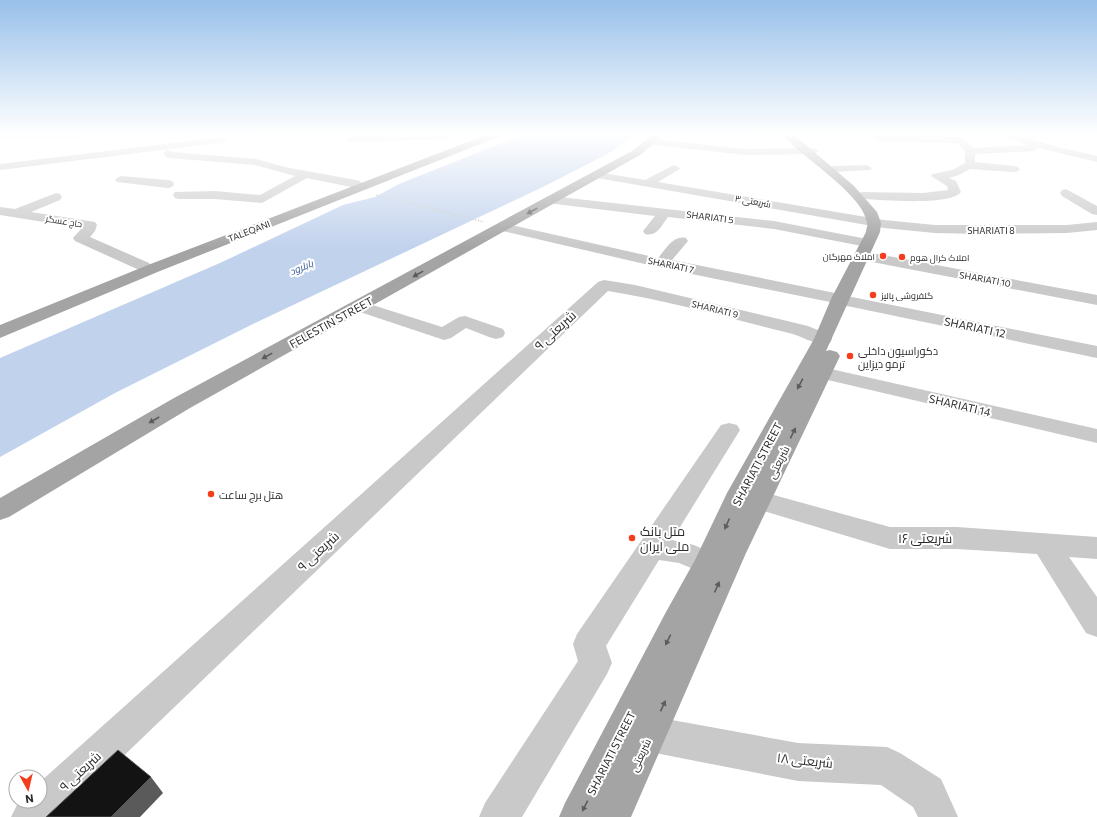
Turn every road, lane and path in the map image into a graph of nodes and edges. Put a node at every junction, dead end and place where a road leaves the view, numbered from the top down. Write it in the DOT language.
graph roads {
  1 [pos="294,171"];
  2 [pos="389,171"];
  3 [pos="402,171"];
  4 [pos="604,171"];
  5 [pos="668,171"];
  6 [pos="833,171"];
  7 [pos="837,171"];
  8 [pos="958,171"];
  9 [pos="306,174"];
  10 [pos="597,175"];
  11 [pos="121,180"];
  12 [pos="167,180"];
  13 [pos="647,183"];
  14 [pos="356,184"];
  15 [pos="1066,193"];
  16 [pos="374,194"];
  17 [pos="865,195"];
  18 [pos="179,196"];
  19 [pos="56,197"];
  20 [pos="551,200"];
  21 [pos="0,211"];
  22 [pos="1097,211"];
  23 [pos="664,212"];
  24 [pos="16,213"];
  25 [pos="485,222"];
  26 [pos="503,227"];
  27 [pos="1094,227"];
  28 [pos="650,231"];
  29 [pos="874,237"];
  30 [pos="681,241"];
  31 [pos="662,263"];
  32 [pos="143,266"];
  33 [pos="846,300"];
  34 [pos="1097,300"];
  35 [pos="360,306"];
  36 [pos="0,322"];
  37 [pos="0,332"];
  38 [pos="496,332"];
  39 [pos="824,339"];
  40 [pos="1097,352"];
  41 [pos="822,373"];
  42 [pos="729,430"];
  43 [pos="1097,436"];
  44 [pos="759,500"];
  45 [pos="0,510"];
  46 [pos="1045,544"];
  47 [pos="651,548"];
  48 [pos="1097,548"];
  49 [pos="708,564"];
  50 [pos="1097,623"];
  51 [pos="650,734"];
  52 [pos="31,817"];
  53 [pos="499,817"];
  54 [pos="579,817"];
  55 [pos="611,817"];
  56 [pos="938,817"];
  1 -- 9 [label="street"];
  2 -- 14 [label="main road, TALEQANI"];
  3 -- 37 [label="main road, TALEQANI"];
  4 -- 10 [label="main road, FELESTIN STREET"];
  5 -- 13 [label="street"];
  6 -- 29 [label="main road"];
  7 -- 17 [label="main road"];
  8 -- 17 [label="street"];
  9 -- 14 [label="street"];
  9 -- 18 [label="street"];
  10 -- 13 [label="street, شریعتی ۳"];
  10 -- 20 [label="main road, FELESTIN STREET"];
  11 -- 12 [label="street"];
  13 -- 29 [label="street, شریعتی ۳"];
  14 -- 32 [label="main road, TALEQANI"];
  15 -- 22 [label="street"];
  16 -- 25 [label="path"];
  17 -- 29 [label="main road"];
  19 -- 24 [label="street"];
  20 -- 23 [label="street, SHARIATI 5"];
  20 -- 26 [label="main road, FELESTIN STREET, one-way"];
  21 -- 24 [label="street, حاج عسگر"];
  23 -- 28 [label="street"];
  23 -- 29 [label="street, SHARIATI 5"];
  24 -- 32 [label="street, حاج عسگر"];
  26 -- 31 [label="street, SHARIATI 7"];
  26 -- 35 [label="main road, FELESTIN STREET, one-way"];
  27 -- 29 [label="street, SHARIATI 8"];
  29 -- 33 [label="main road, SHARIATI STREET"];
  29 -- 34 [label="street, SHARIATI 10"];
  30 -- 31 [label="street"];
  31 -- 33 [label="street, SHARIATI 7"];
  32 -- 36 [label="main road, TALEQANI"];
  33 -- 39 [label="main road, SHARIATI STREET"];
  33 -- 40 [label="street, SHARIATI 12"];
  33 -- 41 [label="main road, شریعتی"];
  35 -- 38 [label="street"];
  35 -- 45 [label="main road, FELESTIN STREET, one-way"];
  39 -- 49 [label="main road, SHARIATI STREET, one-way"];
  39 -- 52 [label="street, SHARIATI 9"];
  41 -- 43 [label="street, SHARIATI 14"];
  44 -- 41 [label="main road, شریعتی, one-way"];
  42 -- 47 [label="street"];
  44 -- 46 [label="street, شریعتی ۱۶"];
  51 -- 44 [label="main road, شریعتی, one-way"];
  46 -- 48 [label="street, شریعتی ۱۶"];
  46 -- 50 [label="street"];
  47 -- 49 [label="street"];
  47 -- 53 [label="street"];
  49 -- 54 [label="main road, SHARIATI STREET, one-way"];
  51 -- 55 [label="main road, شریعتی"];
  51 -- 56 [label="street, شریعتی ۱۸"];
}
